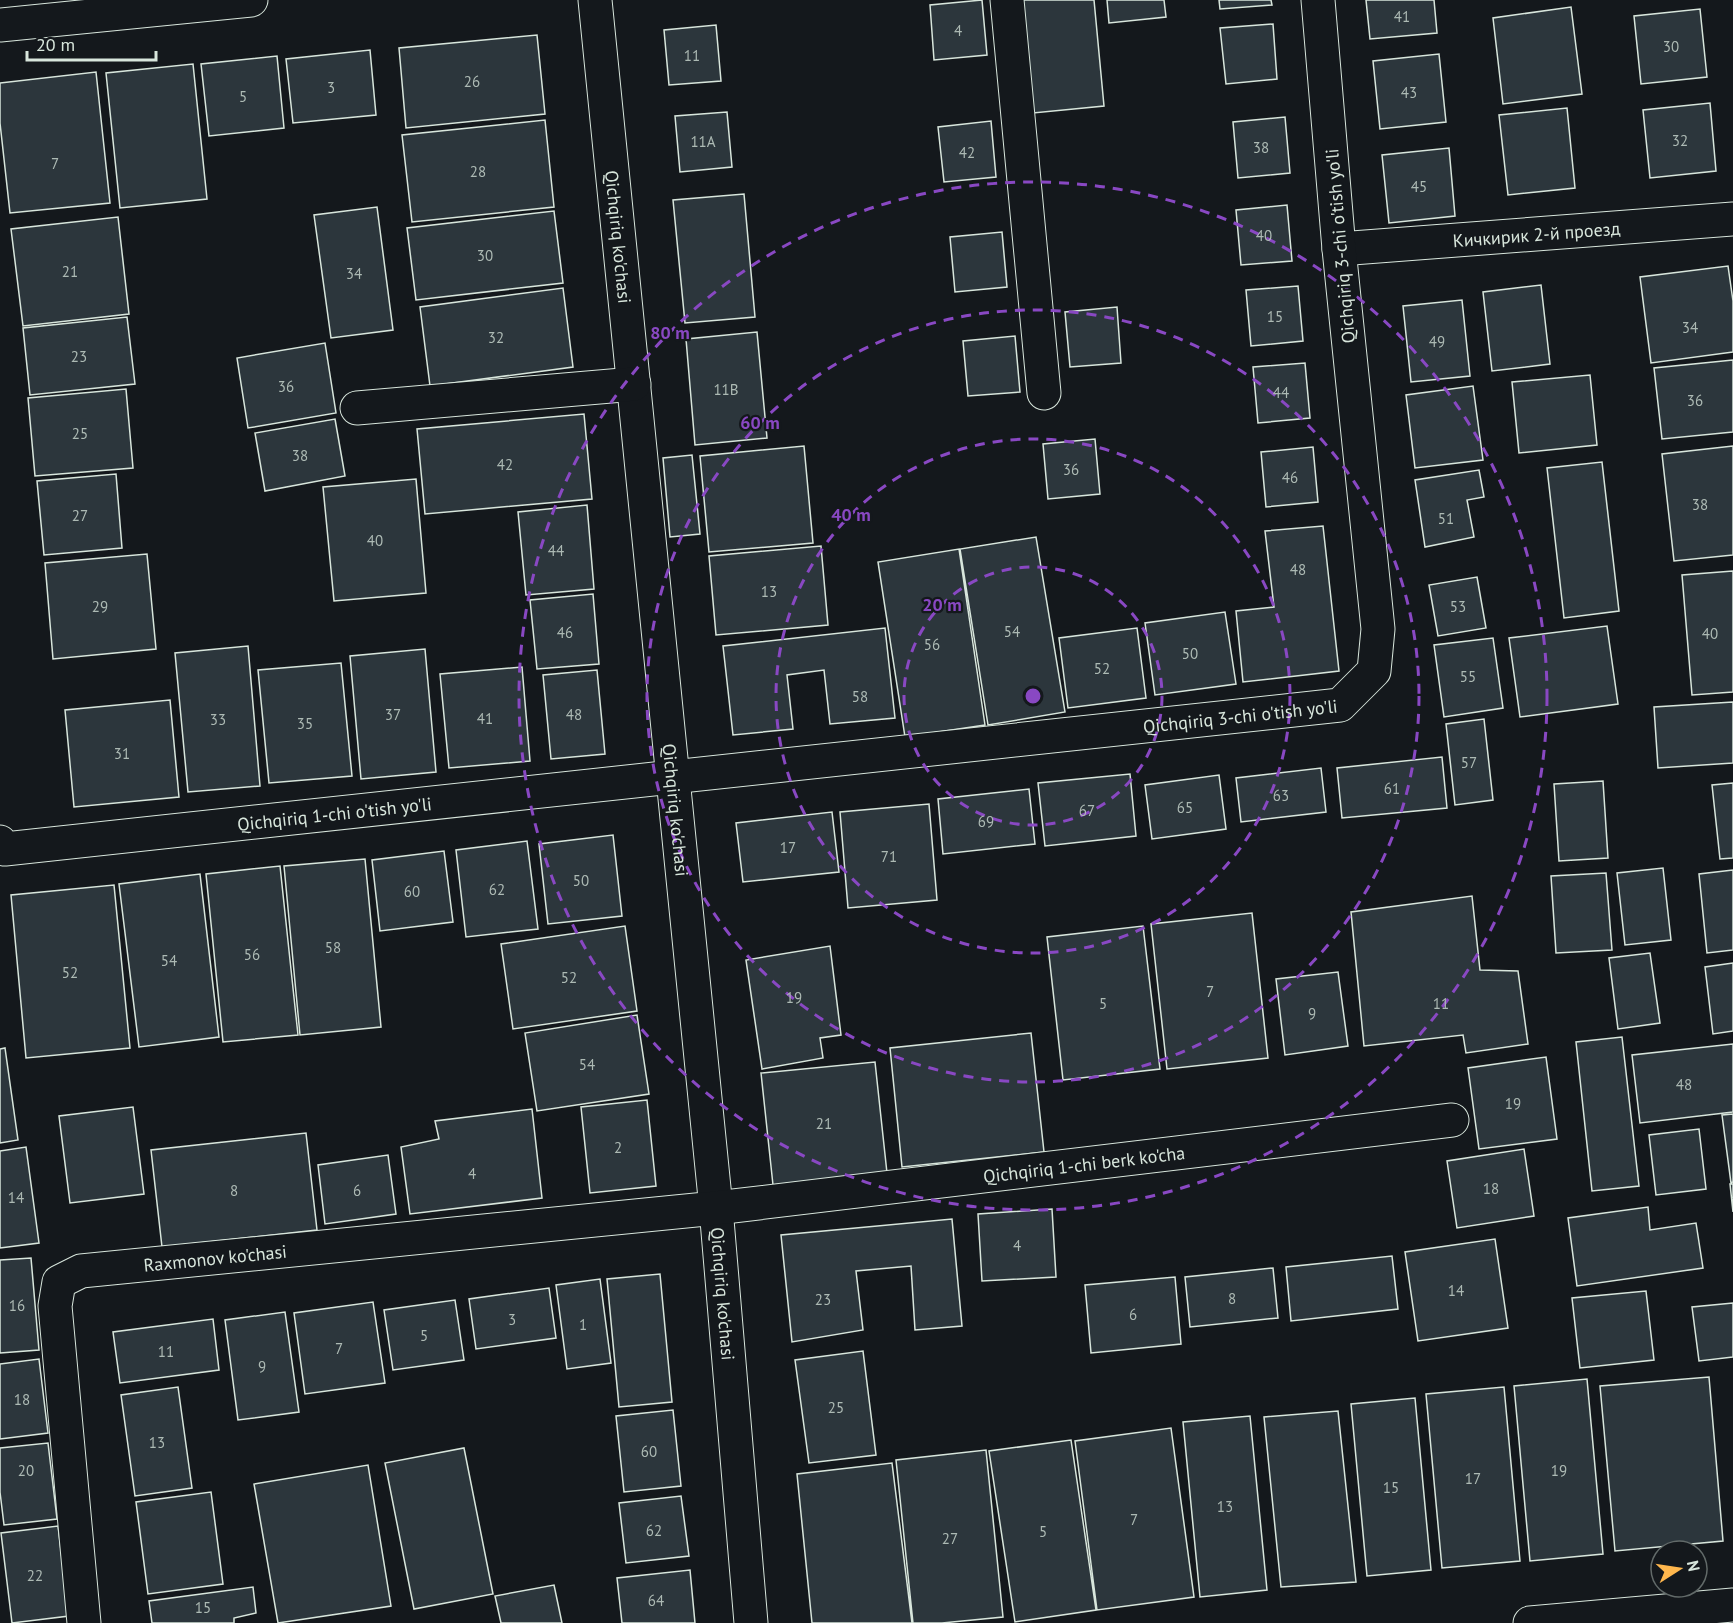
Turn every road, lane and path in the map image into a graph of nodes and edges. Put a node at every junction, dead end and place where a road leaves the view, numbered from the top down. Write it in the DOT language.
graph roads {
  1 [pos="251,0"];
  2 [pos="595,0"];
  3 [pos="1007,0"];
  4 [pos="1318,0"];
  5 [pos="0,25"];
  6 [pos="1733,219"];
  7 [pos="1339,249"];
  8 [pos="634,384"];
  9 [pos="1044,393"];
  10 [pos="357,408"];
  11 [pos="672,777"];
  12 [pos="0,842"];
  13 [pos="1452,1120"];
  14 [pos="716,1208"];
  15 [pos="1733,1605"];
  16 [pos="84,1623"];
  17 [pos="751,1623"];
  18 [pos="1530,1623"];
  1 -- 5 [label="street"];
  2 -- 8 [label="street, Qichqiriq ko'chasi"];
  3 -- 9 [label="street"];
  4 -- 7 [label="street, Qichqiriq 3-chi o'tish yo'li"];
  6 -- 7 [label="street, Кичкирик 2-й проезд"];
  7 -- 11 [label="street, Qichqiriq 3-chi o'tish yo'li"];
  8 -- 10 [label="street"];
  8 -- 11 [label="street, Qichqiriq ko'chasi"];
  11 -- 12 [label="street, Qichqiriq 1-chi o'tish yo'li"];
  11 -- 14 [label="street, Qichqiriq ko'chasi"];
  13 -- 14 [label="street, Qichqiriq 1-chi berk ko'cha"];
  14 -- 16 [label="street, Raxmonov ko'chasi"];
  14 -- 17 [label="street, Qichqiriq ko'chasi"];
  15 -- 18 [label="street"];
}
